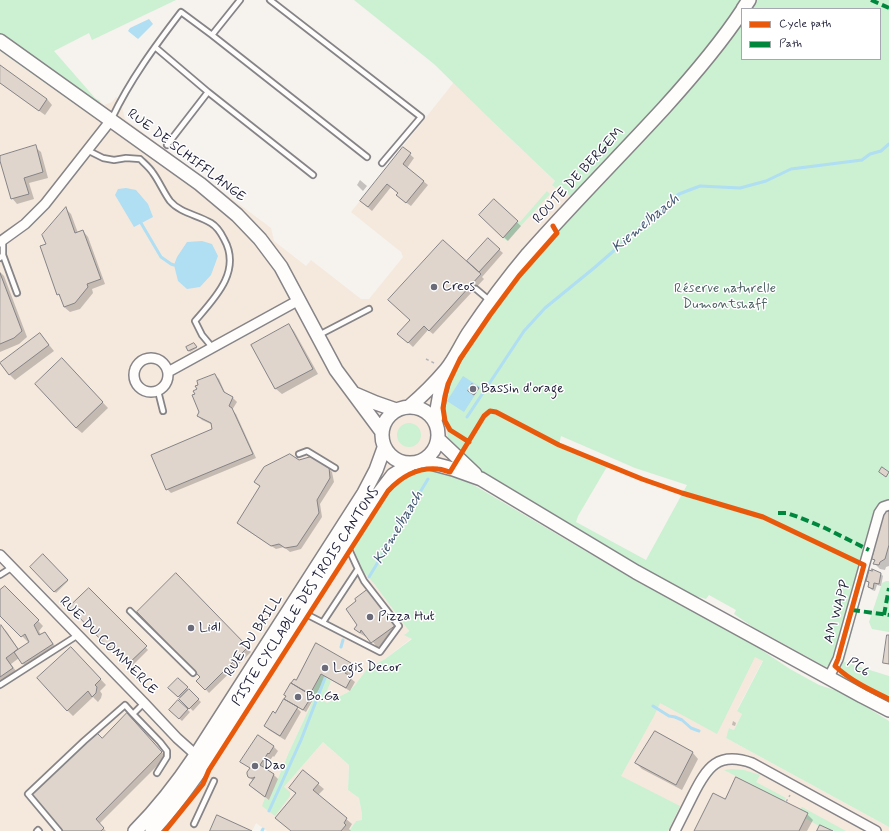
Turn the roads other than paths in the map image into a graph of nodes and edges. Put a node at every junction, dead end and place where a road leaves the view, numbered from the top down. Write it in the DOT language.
graph roads {
  1 [pos="240,0"];
  2 [pos="270,0"];
  3 [pos="741,13"];
  4 [pos="212,35"];
  5 [pos="0,41"];
  6 [pos="155,47"];
  7 [pos="208,92"];
  8 [pos="111,120"];
  9 [pos="167,145"];
  10 [pos="87,150"];
  11 [pos="367,157"];
  12 [pos="382,163"];
  13 [pos="313,175"];
  14 [pos="1,241"];
  15 [pos="2,257"];
  16 [pos="476,289"];
  17 [pos="18,293"];
  18 [pos="299,300"];
  19 [pos="491,302"];
  20 [pos="369,309"];
  21 [pos="318,336"];
  22 [pos="212,348"];
  23 [pos="447,369"];
  24 [pos="168,372"];
  25 [pos="158,391"];
  26 [pos="354,393"];
  27 [pos="410,406"];
  28 [pos="396,410"];
  29 [pos="163,411"];
  30 [pos="435,421"];
  31 [pos="382,432"];
  32 [pos="438,439"];
  33 [pos="384,448"];
  34 [pos="298,454"];
  35 [pos="417,462"];
  36 [pos="335,468"];
  37 [pos="481,479"];
  38 [pos="889,504"];
  39 [pos="346,544"];
  40 [pos="0,555"];
  41 [pos="11,568"];
  42 [pos="358,569"];
  43 [pos="0,575"];
  44 [pos="130,611"];
  45 [pos="303,612"];
  46 [pos="323,622"];
  47 [pos="78,635"];
  48 [pos="193,673"];
  49 [pos="829,677"];
  50 [pos="0,685"];
  51 [pos="144,703"];
  52 [pos="889,711"];
  53 [pos="133,714"];
  54 [pos="196,755"];
  55 [pos="157,773"];
  56 [pos="214,782"];
  57 [pos="194,824"];
  58 [pos="59,831"];
  59 [pos="135,831"];
  60 [pos="152,831"];
  61 [pos="675,831"];
  62 [pos="876,831"];
  1 -- 4 [label="lane"];
  2 -- 12 [label="lane"];
  3 -- 19 [label="main road, ROUTE DE BERGEM"];
  4 -- 6 [label="lane"];
  4 -- 11 [label="lane"];
  5 -- 8 [label="main road, RUE DE SCHIFFLANGE"];
  6 -- 7 [label="lane"];
  6 -- 8 [label="lane"];
  7 -- 9 [label="lane"];
  7 -- 13 [label="lane"];
  8 -- 10 [label="street"];
  8 -- 18 [label="main road, RUE DE SCHIFFLANGE"];
  10 -- 14 [label="street"];
  10 -- 22 [label="lane"];
  14 -- 15 [label="lane"];
  15 -- 17 [label="lane"];
  16 -- 19 [label="lane"];
  18 -- 21 [label="main road, RUE DE SCHIFFLANGE"];
  18 -- 22 [label="street"];
  19 -- 23 [label="main road, ROUTE DE BERGEM"];
  20 -- 21 [label="lane"];
  21 -- 26 [label="main road, RUE DE SCHIFFLANGE"];
  22 -- 24 [label="street"];
  23 -- 27 [label="main road, ROUTE DE BERGEM"];
  23 -- 30 [label="main road, ROUTE DE BERGEM"];
  24 -- 25 [label="street"];
  24 -- 25 [label="street"];
  25 -- 29 [label="lane"];
  26 -- 28 [label="main road, RUE DE SCHIFFLANGE"];
  26 -- 31 [label="main road, RUE DE SCHIFFLANGE"];
  27 -- 28 [label="main road"];
  27 -- 30 [label="main road"];
  28 -- 31 [label="main road"];
  30 -- 32 [label="main road"];
  31 -- 33 [label="main road"];
  32 -- 35 [label="main road"];
  32 -- 37 [label="main road"];
  33 -- 35 [label="main road"];
  33 -- 54 [label="main road, RUE DU BRILL"];
  34 -- 36 [label="lane"];
  35 -- 37 [label="main road"];
  35 -- 39 [label="main road, RUE DU BRILL"];
  37 -- 49 [label="main road"];
  38 -- 49 [label="street, AM WAPP"];
  39 -- 42 [label="lane"];
  39 -- 45 [label="main road, RUE DU BRILL"];
  40 -- 41 [label="street, RUE DU COMMERCE"];
  41 -- 43 [label="lane"];
  41 -- 47 [label="street, RUE DU COMMERCE"];
  42 -- 46 [label="lane"];
  42 -- 46 [label="lane"];
  44 -- 48 [label="lane"];
  45 -- 46 [label="lane"];
  45 -- 60 [label="main road, RUE DU BRILL"];
  47 -- 50 [label="lane"];
  47 -- 51 [label="street, RUE DU COMMERCE"];
  49 -- 52 [label="main road"];
  51 -- 53 [label="lane"];
  51 -- 54 [label="street, RUE DU COMMERCE"];
  53 -- 55 [label="lane"];
  53 -- 58 [label="lane"];
  54 -- 59 [label="main road, RUE DU BRILL"];
  56 -- 57 [label="lane"];
  61 -- 62 [label="street"];
}
